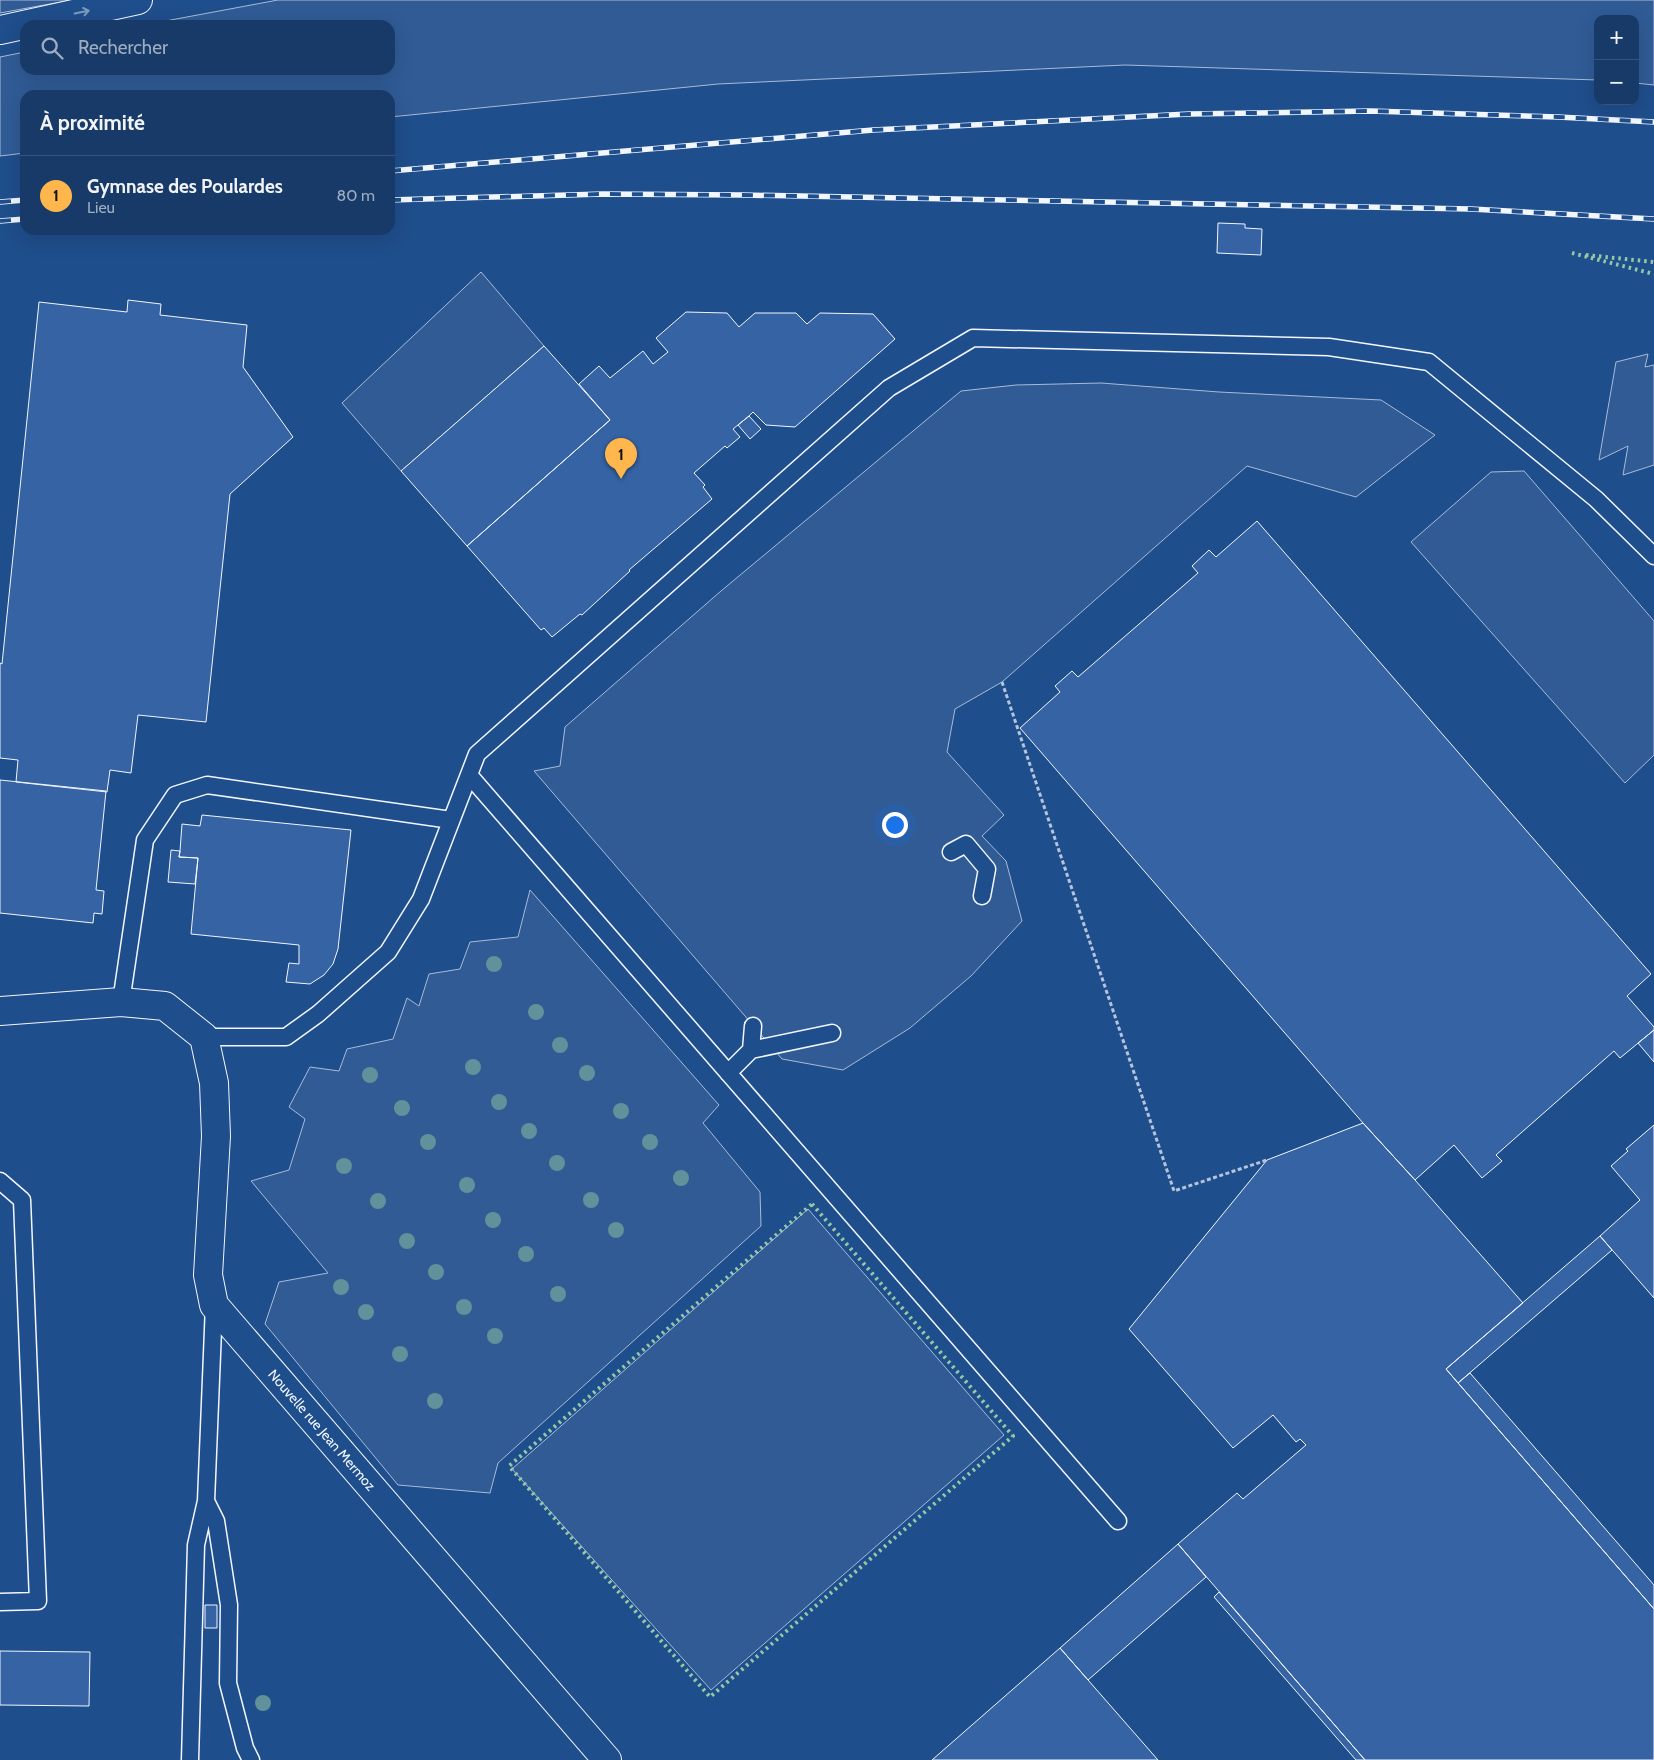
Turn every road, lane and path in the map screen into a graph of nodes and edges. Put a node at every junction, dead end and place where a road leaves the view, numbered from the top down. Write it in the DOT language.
graph roads {
  1 [pos="138,0"];
  2 [pos="46,20"];
  3 [pos="20,26"];
  4 [pos="0,30"];
  5 [pos="1654,556"];
  6 [pos="1002,682"];
  7 [pos="469,775"];
  8 [pos="451,820"];
  9 [pos="951,852"];
  10 [pos="982,896"];
  11 [pos="121,1002"];
  12 [pos="0,1011"];
  13 [pos="753,1026"];
  14 [pos="832,1033"];
  15 [pos="204,1037"];
  16 [pos="751,1050"];
  17 [pos="728,1073"];
  18 [pos="1267,1160"];
  19 [pos="0,1181"];
  20 [pos="214,1305"];
  21 [pos="206,1501"];
  22 [pos="1118,1521"];
  23 [pos="0,1602"];
  24 [pos="190,1760"];
  25 [pos="251,1760"];
  26 [pos="607,1760"];
  2 -- 1 [label="main road, one-way"];
  4 -- 3 [label="main road, one-way"];
  5 -- 7 [label="lane"];
  6 -- 18 [label="path"];
  7 -- 8 [label="lane"];
  7 -- 17 [label="lane"];
  8 -- 11 [label="lane"];
  8 -- 15 [label="lane"];
  9 -- 10 [label="lane"];
  11 -- 12 [label="main road"];
  11 -- 15 [label="main road"];
  13 -- 16 [label="lane"];
  14 -- 16 [label="lane"];
  15 -- 20 [label="main road, Nouvelle rue Jean Mermoz"];
  16 -- 17 [label="lane"];
  17 -- 22 [label="lane"];
  19 -- 23 [label="lane"];
  20 -- 21 [label="lane"];
  20 -- 26 [label="main road, Nouvelle rue Jean Mermoz"];
  21 -- 24 [label="lane"];
  21 -- 25 [label="lane"];
}
